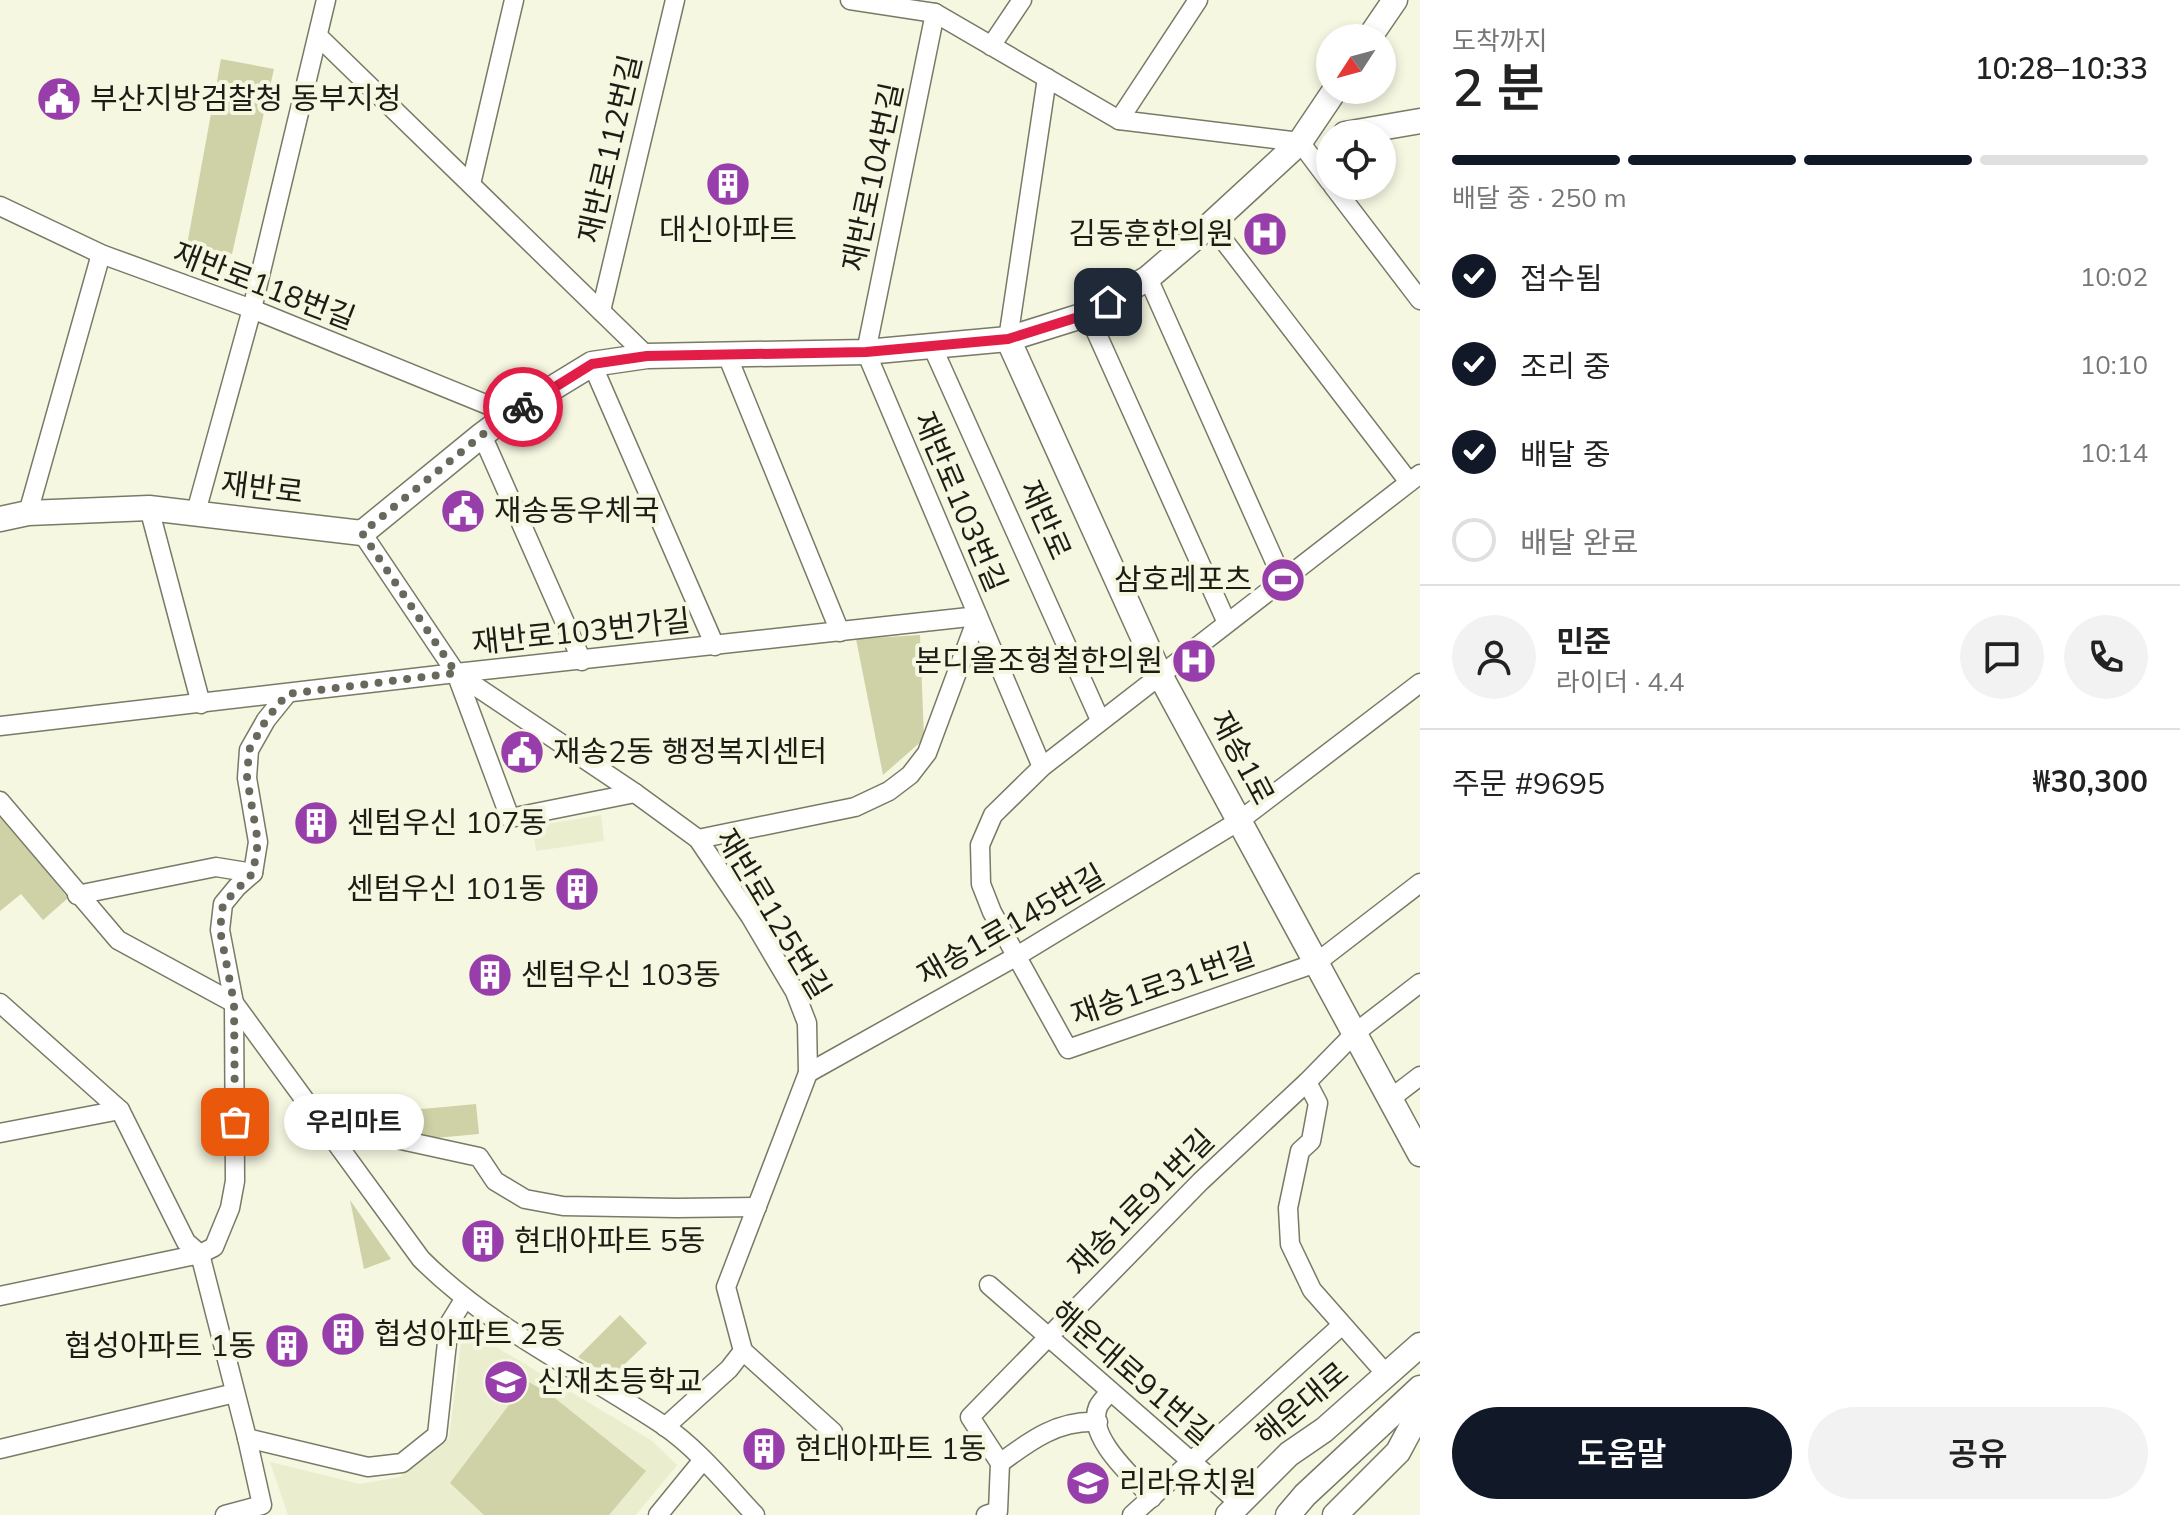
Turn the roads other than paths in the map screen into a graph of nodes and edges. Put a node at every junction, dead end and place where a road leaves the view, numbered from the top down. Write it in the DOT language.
graph roads {
  1 [pos="326,0"];
  2 [pos="514,0"];
  3 [pos="675,0"];
  4 [pos="850,0"];
  5 [pos="1022,0"];
  6 [pos="1198,0"];
  7 [pos="1395,0"];
  8 [pos="935,13"];
  9 [pos="1379,24"];
  10 [pos="318,36"];
  11 [pos="991,46"];
  12 [pos="1047,78"];
  13 [pos="1326,104"];
  14 [pos="1119,120"];
  15 [pos="1420,121"];
  16 [pos="1396,125"];
  17 [pos="1316,139"];
  18 [pos="1300,142"];
  19 [pos="1316,163"];
  20 [pos="471,184"];
  21 [pos="1344,200"];
  22 [pos="0,206"];
  23 [pos="1211,224"];
  24 [pos="101,254"];
  25 [pos="1148,278"];
  26 [pos="1420,300"];
  27 [pos="252,309"];
  28 [pos="601,311"];
  29 [pos="1088,314"];
  30 [pos="1008,339"];
  31 [pos="932,346"];
  32 [pos="866,352"];
  33 [pos="727,355"];
  34 [pos="647,356"];
  35 [pos="592,364"];
  36 [pos="510,414"];
  37 [pos="482,435"];
  38 [pos="1414,478"];
  39 [pos="149,508"];
  40 [pos="196,512"];
  41 [pos="28,513"];
  42 [pos="0,519"];
  43 [pos="362,533"];
  44 [pos="1283,580"];
  45 [pos="978,616"];
  46 [pos="1227,623"];
  47 [pos="840,632"];
  48 [pos="715,646"];
  49 [pos="582,661"];
  50 [pos="456,673"];
  51 [pos="1160,675"];
  52 [pos="1420,683"];
  53 [pos="287,694"];
  54 [pos="201,704"];
  55 [pos="1100,720"];
  56 [pos="0,726"];
  57 [pos="1042,767"];
  58 [pos="635,793"];
  59 [pos="0,801"];
  60 [pos="1239,821"];
  61 [pos="698,839"];
  62 [pos="253,873"];
  63 [pos="1420,883"];
  64 [pos="77,895"];
  65 [pos="1017,956"];
  66 [pos="1316,963"];
  67 [pos="1420,983"];
  68 [pos="0,1003"];
  69 [pos="234,1003"];
  70 [pos="1355,1033"];
  71 [pos="808,1073"];
  72 [pos="1420,1076"];
  73 [pos="1307,1082"];
  74 [pos="1390,1099"];
  75 [pos="120,1110"];
  76 [pos="323,1123"];
  77 [pos="0,1133"];
  78 [pos="1420,1154"];
  79 [pos="757,1207"];
  80 [pos="200,1254"];
  81 [pos="989,1285"];
  82 [pos="0,1296"];
  83 [pos="465,1298"];
  84 [pos="1341,1326"];
  85 [pos="1047,1336"];
  86 [pos="1420,1345"];
  87 [pos="743,1351"];
  88 [pos="1386,1374"];
  89 [pos="1420,1388"];
  90 [pos="1110,1391"];
  91 [pos="235,1393"];
  92 [pos="1420,1411"];
  93 [pos="1098,1422"];
  94 [pos="665,1427"];
  95 [pos="833,1432"];
  96 [pos="247,1438"];
  97 [pos="0,1449"];
  98 [pos="703,1460"];
  99 [pos="1192,1462"];
  100 [pos="1000,1463"];
  101 [pos="1152,1498"];
  102 [pos="1233,1509"];
  103 [pos="225,1515"];
  104 [pos="658,1515"];
  105 [pos="755,1515"];
  106 [pos="986,1515"];
  107 [pos="1132,1515"];
  108 [pos="1288,1515"];
  109 [pos="1335,1515"];
  1 -- 10 [label="street"];
  2 -- 20 [label="street"];
  3 -- 28 [label="street, 재반로112번길"];
  4 -- 8 [label="street"];
  5 -- 11 [label="street"];
  6 -- 14 [label="street"];
  7 -- 9 [label="main road"];
  8 -- 11 [label="street"];
  8 -- 32 [label="street, 재반로104번길"];
  10 -- 20 [label="street, 재반로112번길"];
  10 -- 27 [label="street"];
  11 -- 12 [label="street"];
  12 -- 14 [label="street"];
  12 -- 30 [label="street"];
  13 -- 18 [label="main road"];
  14 -- 18 [label="street"];
  15 -- 16 [label="main road"];
  17 -- 18 [label="main road"];
  18 -- 19 [label="street"];
  18 -- 23 [label="main road"];
  20 -- 28 [label="street, 재반로112번길"];
  21 -- 26 [label="street"];
  22 -- 24 [label="street, 재반로118번길"];
  23 -- 25 [label="main road"];
  23 -- 38 [label="street"];
  24 -- 27 [label="street, 재반로118번길"];
  24 -- 41 [label="street"];
  25 -- 29 [label="main road"];
  25 -- 44 [label="street"];
  27 -- 36 [label="street, 재반로118번길"];
  27 -- 40 [label="street"];
  28 -- 34 [label="street, 재반로112번길"];
  29 -- 30 [label="main road"];
  29 -- 46 [label="street"];
  30 -- 31 [label="main road"];
  30 -- 51 [label="main road, 재송1로"];
  31 -- 32 [label="main road"];
  31 -- 55 [label="street, 재반로"];
  32 -- 33 [label="main road"];
  32 -- 45 [label="street, 재반로103번길"];
  33 -- 34 [label="main road"];
  33 -- 47 [label="street"];
  34 -- 35 [label="main road"];
  35 -- 36 [label="main road"];
  35 -- 48 [label="street"];
  36 -- 37 [label="main road"];
  37 -- 43 [label="main road"];
  37 -- 49 [label="street"];
  38 -- 44 [label="street, 재송1로31번길"];
  39 -- 40 [label="main road, 재반로"];
  39 -- 41 [label="main road, 재반로"];
  39 -- 54 [label="street"];
  40 -- 43 [label="main road, 재반로"];
  41 -- 42 [label="main road, 재반로"];
  43 -- 50 [label="street, 재반로125번길"];
  44 -- 46 [label="street, 재송1로31번길"];
  45 -- 47 [label="street, 재반로103번가길"];
  45 -- 57 [label="street"];
  45 -- 61 [label="street, 재반로103번길"];
  46 -- 51 [label="street, 재송1로31번길"];
  47 -- 48 [label="street, 재반로103번가길"];
  48 -- 49 [label="street, 재반로103번가길"];
  49 -- 50 [label="street, 재반로103번가길"];
  50 -- 53 [label="street, 재반로103번가길"];
  50 -- 58 [label="street, 재반로125번길"];
  50 -- 58 [label="street"];
  51 -- 55 [label="street, 재송1로31번길"];
  51 -- 60 [label="main road, 재송1로"];
  52 -- 60 [label="street, 재송1로145번길"];
  53 -- 54 [label="street, 재반로103번가길"];
  53 -- 62 [label="street"];
  54 -- 56 [label="street, 재반로103번가길"];
  55 -- 57 [label="street, 재송1로31번길"];
  57 -- 65 [label="street, 재송1로31번길"];
  58 -- 61 [label="street, 재반로125번길"];
  59 -- 64 [label="street"];
  60 -- 65 [label="street, 재송1로145번길"];
  60 -- 66 [label="main road, 재송1로"];
  61 -- 71 [label="street, 재반로125번길"];
  62 -- 64 [label="street"];
  62 -- 69 [label="street"];
  63 -- 66 [label="street"];
  64 -- 69 [label="street"];
  65 -- 66 [label="street, 재송1로31번길"];
  65 -- 71 [label="street, 재송1로145번길"];
  66 -- 70 [label="main road, 재송1로"];
  67 -- 70 [label="street, 재송1로91번길"];
  68 -- 75 [label="street"];
  69 -- 76 [label="street"];
  69 -- 80 [label="street"];
  70 -- 73 [label="street, 재송1로91번길"];
  70 -- 74 [label="main road, 재송1로"];
  71 -- 79 [label="street, 재반로125번길"];
  72 -- 74 [label="street"];
  73 -- 84 [label="street"];
  73 -- 85 [label="street, 재송1로91번길"];
  74 -- 78 [label="main road, 재송1로"];
  75 -- 77 [label="street"];
  75 -- 80 [label="street"];
  76 -- 79 [label="street"];
  76 -- 83 [label="street"];
  79 -- 87 [label="street, 재반로125번길"];
  80 -- 82 [label="street"];
  80 -- 91 [label="street"];
  81 -- 85 [label="street, 해운대로91번길"];
  83 -- 94 [label="street"];
  83 -- 96 [label="street"];
  84 -- 88 [label="street"];
  84 -- 99 [label="street"];
  85 -- 90 [label="street, 해운대로91번길"];
  85 -- 100 [label="street, 재송1로91번길"];
  86 -- 88 [label="main road, 해운대로"];
  87 -- 94 [label="street"];
  87 -- 95 [label="street"];
  88 -- 102 [label="main road, 해운대로"];
  89 -- 108 [label="main road"];
  90 -- 93 [label="street"];
  90 -- 99 [label="street, 해운대로91번길"];
  91 -- 96 [label="street"];
  91 -- 97 [label="street"];
  92 -- 109 [label="main road"];
  93 -- 100 [label="street"];
  93 -- 101 [label="street"];
  94 -- 98 [label="street"];
  96 -- 103 [label="street"];
  98 -- 104 [label="street"];
  98 -- 105 [label="street"];
  99 -- 101 [label="street"];
  99 -- 102 [label="street, 해운대로91번길"];
  100 -- 106 [label="street"];
  101 -- 107 [label="street"];
}
